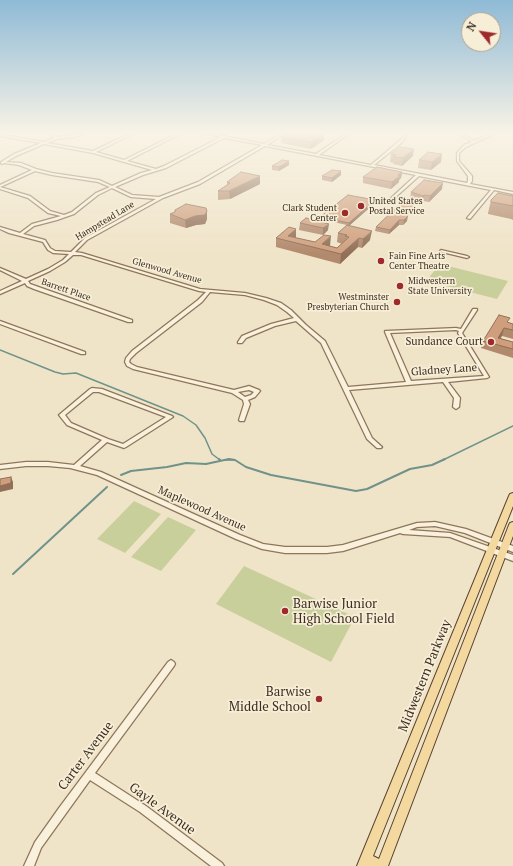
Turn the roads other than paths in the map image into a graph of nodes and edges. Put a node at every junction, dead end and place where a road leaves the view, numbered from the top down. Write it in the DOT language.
graph roads {
  1 [pos="28,173"];
  2 [pos="50,173"];
  3 [pos="144,173"];
  4 [pos="215,173"];
  5 [pos="410,173"];
  6 [pos="468,173"];
  7 [pos="418,175"];
  8 [pos="468,184"];
  9 [pos="0,187"];
  10 [pos="115,187"];
  11 [pos="493,189"];
  12 [pos="513,193"];
  13 [pos="159,198"];
  14 [pos="390,201"];
  15 [pos="65,216"];
  16 [pos="469,218"];
  17 [pos="0,228"];
  18 [pos="21,234"];
  19 [pos="442,251"];
  20 [pos="70,253"];
  21 [pos="467,257"];
  22 [pos="0,269"];
  23 [pos="26,281"];
  24 [pos="209,291"];
  25 [pos="0,293"];
  26 [pos="475,310"];
  27 [pos="297,319"];
  28 [pos="130,321"];
  29 [pos="0,322"];
  30 [pos="461,330"];
  31 [pos="240,342"];
  32 [pos="83,353"];
  33 [pos="444,380"];
  34 [pos="409,383"];
  35 [pos="347,390"];
  36 [pos="234,392"];
  37 [pos="245,399"];
  38 [pos="456,406"];
  39 [pos="242,420"];
  40 [pos="106,440"];
  41 [pos="379,447"];
  42 [pos="0,467"];
  43 [pos="75,468"];
  44 [pos="513,496"];
  45 [pos="513,525"];
  46 [pos="493,545"];
  47 [pos="507,549"];
  48 [pos="513,558"];
  49 [pos="171,664"];
  50 [pos="440,675"];
  51 [pos="453,681"];
  52 [pos="89,774"];
  53 [pos="364,862"];
  54 [pos="29,866"];
  55 [pos="219,866"];
  56 [pos="380,866"];
  1 -- 9 [label="street"];
  2 -- 10 [label="street"];
  3 -- 10 [label="street"];
  4 -- 13 [label="street, Hampstead Lane"];
  5 -- 7 [label="street"];
  6 -- 8 [label="street"];
  7 -- 8 [label="street"];
  7 -- 14 [label="street"];
  8 -- 11 [label="street"];
  9 -- 15 [label="street"];
  10 -- 13 [label="street"];
  10 -- 15 [label="street"];
  11 -- 12 [label="street"];
  11 -- 16 [label="street"];
  13 -- 20 [label="street, Hampstead Lane"];
  15 -- 18 [label="street"];
  17 -- 18 [label="street, Glenwood Avenue"];
  18 -- 20 [label="street, Glenwood Avenue"];
  19 -- 21 [label="street"];
  20 -- 23 [label="street, Hampstead Lane"];
  20 -- 24 [label="street, Glenwood Avenue"];
  22 -- 23 [label="street, Barrett Place"];
  23 -- 25 [label="street, Hampstead Lane"];
  23 -- 28 [label="street, Barrett Place"];
  24 -- 27 [label="street, Glenwood Avenue"];
  24 -- 36 [label="street"];
  26 -- 30 [label="street"];
  27 -- 31 [label="street"];
  27 -- 35 [label="street, Glenwood Avenue"];
  29 -- 32 [label="street"];
  30 -- 33 [label="street, Gladney Lane"];
  30 -- 34 [label="street"];
  33 -- 34 [label="street, Gladney Lane"];
  33 -- 38 [label="street"];
  34 -- 35 [label="street, Gladney Lane"];
  35 -- 41 [label="street, Glenwood Avenue"];
  36 -- 37 [label="street"];
  36 -- 37 [label="street"];
  37 -- 39 [label="street"];
  40 -- 40 [label="street"];
  40 -- 43 [label="street"];
  42 -- 43 [label="street, Maplewood Avenue"];
  43 -- 46 [label="street, Maplewood Avenue"];
  44 -- 46 [label="main road, Midwestern Parkway"];
  45 -- 47 [label="main road"];
  46 -- 47 [label="street, Maplewood Avenue"];
  46 -- 50 [label="main road, Midwestern Parkway"];
  47 -- 48 [label="street, Maplewood Avenue"];
  47 -- 51 [label="main road"];
  49 -- 52 [label="street, Carter Avenue"];
  50 -- 51 [label="main road"];
  50 -- 53 [label="main road, Midwestern Parkway"];
  51 -- 56 [label="main road"];
  52 -- 54 [label="street, Carter Avenue"];
  52 -- 55 [label="street, Gayle Avenue"];
  53 -- 56 [label="main road"];
}
